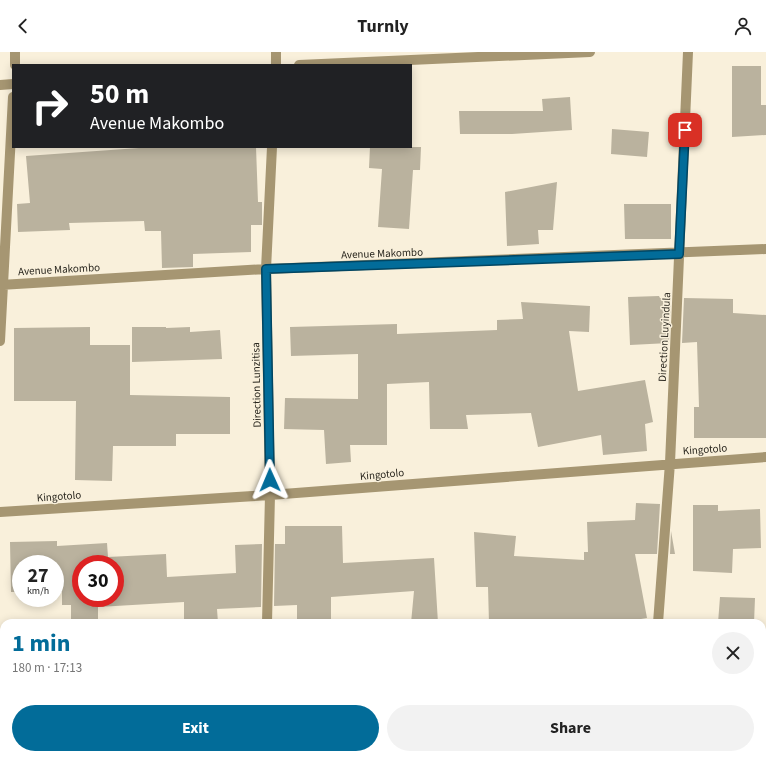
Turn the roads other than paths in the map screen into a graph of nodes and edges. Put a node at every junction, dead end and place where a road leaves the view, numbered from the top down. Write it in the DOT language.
graph roads {
  1 [pos="15,52"];
  2 [pos="276,52"];
  3 [pos="590,52"];
  4 [pos="688,52"];
  5 [pos="15,64"];
  6 [pos="276,64"];
  7 [pos="321,64"];
  8 [pos="12,84"];
  9 [pos="0,85"];
  10 [pos="12,113"];
  11 [pos="272,148"];
  12 [pos="766,250"];
  13 [pos="679,254"];
  14 [pos="266,269"];
  15 [pos="1,284"];
  16 [pos="0,341"];
  17 [pos="766,457"];
  18 [pos="670,463"];
  19 [pos="270,495"];
  20 [pos="0,512"];
  21 [pos="267,619"];
  22 [pos="658,619"];
  1 -- 5 [label="street"];
  2 -- 6 [label="street"];
  3 -- 7 [label="street"];
  4 -- 13 [label="street, Direction Luyindula"];
  8 -- 9 [label="street"];
  10 -- 15 [label="street"];
  11 -- 14 [label="street, Direction Lunzitisa"];
  12 -- 13 [label="street, Avenue Makombo"];
  13 -- 14 [label="street, Avenue Makombo"];
  13 -- 18 [label="street, Direction Luyindula"];
  14 -- 15 [label="street, Avenue Makombo"];
  14 -- 19 [label="street, Direction Lunzitisa"];
  15 -- 16 [label="street"];
  17 -- 18 [label="street, Kingotolo"];
  18 -- 19 [label="street, Kingotolo"];
  18 -- 22 [label="street, Direction Luyindula"];
  19 -- 20 [label="street, Kingotolo"];
  19 -- 21 [label="street, Direction Lunzitisa"];
}
